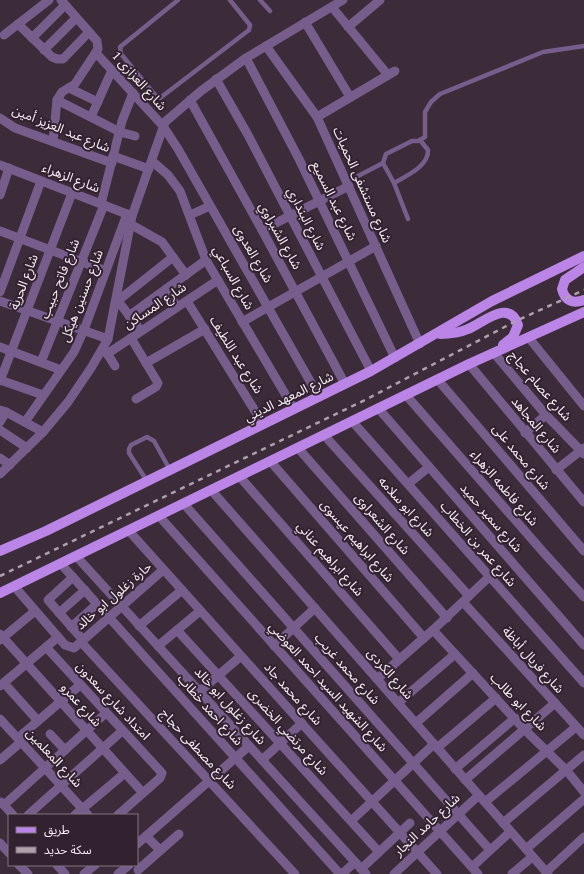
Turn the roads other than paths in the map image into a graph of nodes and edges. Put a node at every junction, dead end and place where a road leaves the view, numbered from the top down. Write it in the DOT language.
graph roads {
  1 [pos="49,0"];
  2 [pos="178,0"];
  3 [pos="230,0"];
  4 [pos="260,0"];
  5 [pos="343,0"];
  6 [pos="380,0"];
  7 [pos="63,3"];
  8 [pos="332,7"];
  9 [pos="270,11"];
  10 [pos="76,18"];
  11 [pos="305,22"];
  12 [pos="18,24"];
  13 [pos="348,27"];
  14 [pos="89,32"];
  15 [pos="4,36"];
  16 [pos="32,38"];
  17 [pos="266,46"];
  18 [pos="584,46"];
  19 [pos="44,50"];
  20 [pos="96,53"];
  21 [pos="246,58"];
  22 [pos="112,70"];
  23 [pos="216,79"];
  24 [pos="69,88"];
  25 [pos="133,93"];
  26 [pos="350,97"];
  27 [pos="57,100"];
  28 [pos="190,100"];
  29 [pos="98,102"];
  30 [pos="92,117"];
  31 [pos="317,117"];
  32 [pos="0,118"];
  33 [pos="162,126"];
  34 [pos="120,132"];
  35 [pos="135,136"];
  36 [pos="420,140"];
  37 [pos="52,141"];
  38 [pos="113,160"];
  39 [pos="384,163"];
  40 [pos="0,165"];
  41 [pos="151,165"];
  42 [pos="9,168"];
  43 [pos="358,176"];
  44 [pos="41,181"];
  45 [pos="394,183"];
  46 [pos="349,186"];
  47 [pos="72,193"];
  48 [pos="0,195"];
  49 [pos="319,201"];
  50 [pos="103,204"];
  51 [pos="210,206"];
  52 [pos="190,215"];
  53 [pos="290,216"];
  54 [pos="130,218"];
  55 [pos="408,220"];
  56 [pos="262,230"];
  57 [pos="0,231"];
  58 [pos="20,238"];
  59 [pos="376,246"];
  60 [pos="50,250"];
  61 [pos="584,256"];
  62 [pos="173,257"];
  63 [pos="206,260"];
  64 [pos="81,261"];
  65 [pos="348,262"];
  66 [pos="584,267"];
  67 [pos="106,270"];
  68 [pos="186,274"];
  69 [pos="322,277"];
  70 [pos="218,280"];
  71 [pos="166,289"];
  72 [pos="0,292"];
  73 [pos="295,292"];
  74 [pos="187,300"];
  75 [pos="584,300"];
  76 [pos="0,301"];
  77 [pos="117,302"];
  78 [pos="177,307"];
  79 [pos="269,307"];
  80 [pos="27,310"];
  81 [pos="584,312"];
  82 [pos="129,316"];
  83 [pos="57,321"];
  84 [pos="242,322"];
  85 [pos="205,329"];
  86 [pos="84,330"];
  87 [pos="141,331"];
  88 [pos="437,334"];
  89 [pos="131,338"];
  90 [pos="529,338"];
  91 [pos="108,339"];
  92 [pos="420,344"];
  93 [pos="0,347"];
  94 [pos="105,351"];
  95 [pos="11,352"];
  96 [pos="494,353"];
  97 [pos="395,358"];
  98 [pos="41,362"];
  99 [pos="146,363"];
  100 [pos="469,364"];
  101 [pos="115,366"];
  102 [pos="61,370"];
  103 [pos="371,371"];
  104 [pos="438,380"];
  105 [pos="0,381"];
  106 [pos="345,384"];
  107 [pos="43,395"];
  108 [pos="406,395"];
  109 [pos="319,397"];
  110 [pos="136,398"];
  111 [pos="584,406"];
  112 [pos="378,408"];
  113 [pos="294,409"];
  114 [pos="3,411"];
  115 [pos="546,416"];
  116 [pos="352,421"];
  117 [pos="0,422"];
  118 [pos="25,422"];
  119 [pos="263,424"];
  120 [pos="0,430"];
  121 [pos="43,432"];
  122 [pos="525,433"];
  123 [pos="324,435"];
  124 [pos="27,448"];
  125 [pos="298,448"];
  126 [pos="583,451"];
  127 [pos="0,458"];
  128 [pos="270,462"];
  129 [pos="10,464"];
  130 [pos="429,467"];
  131 [pos="170,470"];
  132 [pos="556,470"];
  133 [pos="0,474"];
  134 [pos="240,477"];
  135 [pos="147,482"];
  136 [pos="408,484"];
  137 [pos="212,490"];
  138 [pos="584,502"];
  139 [pos="184,504"];
  140 [pos="159,516"];
  141 [pos="129,531"];
  142 [pos="584,550"];
  143 [pos="0,551"];
  144 [pos="76,556"];
  145 [pos="61,564"];
  146 [pos="163,570"];
  147 [pos="74,577"];
  148 [pos="489,577"];
  149 [pos="14,586"];
  150 [pos="85,590"];
  151 [pos="182,590"];
  152 [pos="0,593"];
  153 [pos="584,597"];
  154 [pos="466,599"];
  155 [pos="97,604"];
  156 [pos="121,606"];
  157 [pos="315,608"];
  158 [pos="35,611"];
  159 [pos="200,611"];
  160 [pos="59,613"];
  161 [pos="109,617"];
  162 [pos="447,618"];
  163 [pos="139,626"];
  164 [pos="71,627"];
  165 [pos="293,628"];
  166 [pos="177,630"];
  167 [pos="433,630"];
  168 [pos="1,637"];
  169 [pos="58,637"];
  170 [pos="424,638"];
  171 [pos="82,641"];
  172 [pos="584,644"];
  173 [pos="158,646"];
  174 [pos="274,646"];
  175 [pos="46,647"];
  176 [pos="455,654"];
  177 [pos="241,656"];
  178 [pos="400,659"];
  179 [pos="26,664"];
  180 [pos="473,673"];
  181 [pos="219,675"];
  182 [pos="377,679"];
  183 [pos="584,683"];
  184 [pos="2,684"];
  185 [pos="80,684"];
  186 [pos="200,692"];
  187 [pos="496,698"];
  188 [pos="60,702"];
  189 [pos="398,703"];
  190 [pos="555,703"];
  191 [pos="106,713"];
  192 [pos="515,718"];
  193 [pos="0,719"];
  194 [pos="38,721"];
  195 [pos="302,723"];
  196 [pos="416,723"];
  197 [pos="576,727"];
  198 [pos="524,729"];
  199 [pos="86,731"];
  200 [pos="122,731"];
  201 [pos="50,734"];
  202 [pos="584,735"];
  203 [pos="20,740"];
  204 [pos="280,743"];
  205 [pos="249,746"];
  206 [pos="436,746"];
  207 [pos="103,749"];
  208 [pos="65,750"];
  209 [pos="548,751"];
  210 [pos="584,756"];
  211 [pos="235,757"];
  212 [pos="0,760"];
  213 [pos="262,760"];
  214 [pos="413,763"];
  215 [pos="45,768"];
  216 [pos="455,769"];
  217 [pos="567,771"];
  218 [pos="125,773"];
  219 [pos="209,780"];
  220 [pos="395,780"];
  221 [pos="465,780"];
  222 [pos="62,786"];
  223 [pos="584,792"];
  224 [pos="143,793"];
  225 [pos="482,799"];
  226 [pos="584,799"];
  227 [pos="372,801"];
  228 [pos="2,803"];
  229 [pos="82,813"];
  230 [pos="12,814"];
  231 [pos="29,814"];
  232 [pos="119,814"];
  233 [pos="458,814"];
  234 [pos="351,820"];
  235 [pos="410,823"];
  236 [pos="503,823"];
  237 [pos="440,831"];
  238 [pos="510,832"];
  239 [pos="400,833"];
  240 [pos="179,834"];
  241 [pos="146,836"];
  242 [pos="584,837"];
  243 [pos="138,843"];
  244 [pos="526,849"];
  245 [pos="160,850"];
  246 [pos="490,850"];
  247 [pos="380,852"];
  248 [pos="417,852"];
  249 [pos="532,857"];
  250 [pos="355,862"];
  251 [pos="21,866"];
  252 [pos="59,866"];
  253 [pos="94,866"];
  254 [pos="128,866"];
  255 [pos="472,867"];
  256 [pos="138,870"];
  257 [pos="364,872"];
  258 [pos="397,873"];
  259 [pos="547,873"];
  260 [pos="28,874"];
  261 [pos="65,874"];
  262 [pos="84,874"];
  263 [pos="118,874"];
  264 [pos="295,874"];
  265 [pos="341,874"];
  266 [pos="437,874"];
  267 [pos="478,874"];
  268 [pos="512,874"];
  1 -- 12 [label="street"];
  2 -- 3 [label="lane"];
  4 -- 9 [label="lane"];
  5 -- 8 [label="street"];
  6 -- 13 [label="street"];
  7 -- 10 [label="street"];
  7 -- 16 [label="street"];
  8 -- 11 [label="street"];
  8 -- 13 [label="street"];
  10 -- 14 [label="street"];
  10 -- 19 [label="street"];
  11 -- 17 [label="street"];
  11 -- 26 [label="street"];
  12 -- 15 [label="street"];
  12 -- 16 [label="street"];
  13 -- 26 [label="street"];
  14 -- 19 [label="street"];
  14 -- 20 [label="street"];
  16 -- 19 [label="street"];
  17 -- 21 [label="street"];
  17 -- 31 [label="street, شارع مستشفى الحميات"];
  18 -- 36 [label="lane"];
  20 -- 22 [label="street, شارع العزازى 1"];
  20 -- 24 [label="street"];
  21 -- 23 [label="street"];
  21 -- 49 [label="street, شارع عبد السميع"];
  22 -- 25 [label="street, شارع العزازى 1"];
  22 -- 29 [label="street"];
  23 -- 28 [label="street"];
  23 -- 53 [label="street, شارع البنداري"];
  24 -- 27 [label="street"];
  24 -- 29 [label="street"];
  25 -- 33 [label="street, شارع العزازى 1"];
  25 -- 34 [label="street, شارع فاتح حبيب"];
  26 -- 31 [label="street"];
  27 -- 30 [label="street"];
  27 -- 37 [label="street"];
  28 -- 33 [label="street"];
  28 -- 56 [label="street, شارع الشبراوي"];
  29 -- 30 [label="street"];
  30 -- 34 [label="street"];
  31 -- 46 [label="street, شارع مستشفى الحميات"];
  32 -- 37 [label="street, شارع عبد العزيز أمين"];
  33 -- 41 [label="street"];
  33 -- 51 [label="street, شارع العدوى"];
  34 -- 35 [label="street"];
  34 -- 38 [label="street, شارع فاتح حبيب"];
  36 -- 39 [label="lane"];
  36 -- 45 [label="lane"];
  37 -- 38 [label="street, شارع عبد العزيز أمين"];
  38 -- 41 [label="street, شارع عبد العزيز أمين"];
  38 -- 50 [label="street, شارع فاتح حبيب"];
  39 -- 43 [label="lane"];
  39 -- 45 [label="lane"];
  40 -- 42 [label="street, شارع الزهراء"];
  41 -- 52 [label="street, شارع السباعي"];
  41 -- 54 [label="street"];
  42 -- 44 [label="street, شارع الزهراء"];
  42 -- 48 [label="street"];
  44 -- 47 [label="street, شارع الزهراء"];
  44 -- 58 [label="street"];
  45 -- 55 [label="lane"];
  46 -- 49 [label="street"];
  46 -- 59 [label="street, شارع مستشفى الحميات"];
  47 -- 50 [label="street, شارع الزهراء"];
  47 -- 60 [label="street, شارع الحرية"];
  49 -- 53 [label="street"];
  49 -- 65 [label="street, شارع عبد السميع"];
  50 -- 54 [label="street, شارع الزهراء"];
  50 -- 64 [label="street, شارع فاتح حبيب"];
  51 -- 52 [label="street"];
  51 -- 79 [label="street, شارع العدوى"];
  52 -- 63 [label="street, شارع السباعي"];
  53 -- 56 [label="street"];
  53 -- 69 [label="street, شارع البنداري"];
  54 -- 62 [label="street"];
  54 -- 67 [label="street, شارع حسنين هيكل"];
  54 -- 77 [label="street"];
  56 -- 73 [label="street, شارع الشبراوي"];
  57 -- 58 [label="street"];
  58 -- 60 [label="street"];
  58 -- 72 [label="street"];
  59 -- 65 [label="street"];
  59 -- 92 [label="street, شارع مستشفى الحميات"];
  60 -- 64 [label="street"];
  60 -- 80 [label="street, شارع الحرية"];
  61 -- 88 [label="main road, شارع المعهد الديني"];
  62 -- 68 [label="street"];
  62 -- 77 [label="street"];
  63 -- 68 [label="street"];
  63 -- 70 [label="street, شارع السباعي"];
  64 -- 67 [label="street"];
  64 -- 83 [label="street, شارع فاتح حبيب"];
  65 -- 69 [label="street"];
  65 -- 97 [label="street, شارع عبد السميع"];
  66 -- 75 [label="main road"];
  67 -- 86 [label="street, شارع حسنين هيكل"];
  68 -- 71 [label="street"];
  69 -- 73 [label="street"];
  69 -- 103 [label="street, شارع البنداري"];
  70 -- 74 [label="street, شارع المساكن"];
  70 -- 84 [label="street, شارع السباعي"];
  71 -- 78 [label="street"];
  71 -- 82 [label="street"];
  73 -- 79 [label="street"];
  73 -- 106 [label="street, شارع الشبراوي"];
  74 -- 78 [label="street, شارع المساكن"];
  74 -- 85 [label="street, شارع عبد اللطيف"];
  76 -- 80 [label="street"];
  77 -- 82 [label="street"];
  77 -- 91 [label="street"];
  78 -- 87 [label="street, شارع المساكن"];
  79 -- 84 [label="street"];
  79 -- 109 [label="street, شارع العدوى"];
  80 -- 83 [label="street"];
  80 -- 95 [label="street, شارع الحرية"];
  81 -- 90 [label="main road"];
  82 -- 87 [label="street"];
  83 -- 86 [label="street"];
  83 -- 98 [label="street, شارع فاتح حبيب"];
  84 -- 113 [label="street, شارع السباعي"];
  85 -- 99 [label="street"];
  85 -- 119 [label="street, شارع عبد اللطيف"];
  86 -- 91 [label="street"];
  86 -- 102 [label="street, شارع حسنين هيكل"];
  87 -- 89 [label="street, شارع المساكن"];
  88 -- 92 [label="main road, شارع المعهد الديني"];
  88 -- 96 [label="main road"];
  89 -- 94 [label="street, شارع المساكن"];
  89 -- 99 [label="street"];
  90 -- 96 [label="main road"];
  90 -- 111 [label="street"];
  91 -- 94 [label="street"];
  92 -- 97 [label="main road, شارع المعهد الديني"];
  93 -- 95 [label="street"];
  94 -- 101 [label="street"];
  94 -- 121 [label="street"];
  95 -- 98 [label="street"];
  95 -- 105 [label="street, شارع الحرية"];
  96 -- 100 [label="main road"];
  96 -- 115 [label="street, شارع عصام عجاج"];
  97 -- 103 [label="main road, شارع المعهد الديني"];
  98 -- 102 [label="street"];
  99 -- 110 [label="street"];
  100 -- 104 [label="main road"];
  100 -- 122 [label="street, شارع المجاهد"];
  102 -- 107 [label="street, شارع حسنين هيكل"];
  103 -- 106 [label="main road, شارع المعهد الديني"];
  104 -- 108 [label="main road"];
  104 -- 142 [label="street, شارع محمد على"];
  105 -- 107 [label="street"];
  106 -- 109 [label="main road, شارع المعهد الديني"];
  107 -- 118 [label="street, شارع حسنين هيكل"];
  108 -- 112 [label="main road"];
  108 -- 153 [label="street, شارع فاطمه الزهراء"];
  109 -- 113 [label="main road, شارع المعهد الديني"];
  112 -- 116 [label="main road"];
  112 -- 130 [label="street, شارع سمير حميد"];
  113 -- 119 [label="main road, شارع المعهد الديني"];
  114 -- 117 [label="street"];
  114 -- 118 [label="street"];
  115 -- 122 [label="street"];
  115 -- 126 [label="street, شارع عصام عجاج"];
  116 -- 123 [label="main road"];
  116 -- 136 [label="street, شارع عمر بن الخطاب"];
  118 -- 121 [label="street"];
  119 -- 131 [label="main road, شارع المعهد الديني"];
  120 -- 124 [label="street"];
  121 -- 124 [label="street"];
  122 -- 132 [label="street, شارع المجاهد"];
  123 -- 125 [label="main road"];
  123 -- 154 [label="street, شارع ابو سلامه"];
  124 -- 129 [label="street"];
  125 -- 128 [label="main road"];
  125 -- 162 [label="street, شارع الشعراوى"];
  126 -- 132 [label="street"];
  127 -- 129 [label="street"];
  128 -- 134 [label="main road"];
  128 -- 170 [label="street, شارع ابراهيم عيسوى"];
  129 -- 133 [label="street"];
  130 -- 136 [label="street"];
  130 -- 172 [label="street, شارع سمير حميد"];
  131 -- 135 [label="main road, شارع المعهد الديني"];
  131 -- 135 [label="lane"];
  132 -- 138 [label="street, شارع المجاهد"];
  134 -- 137 [label="main road"];
  134 -- 178 [label="street, شارع ابراهيم عناني"];
  135 -- 143 [label="main road, شارع المعهد الديني"];
  136 -- 148 [label="street, شارع عمر بن الخطاب"];
  137 -- 139 [label="main road"];
  137 -- 157 [label="street, شارع الكردى"];
  139 -- 140 [label="main road"];
  139 -- 165 [label="street, شارع محمد غريب"];
  140 -- 141 [label="main road"];
  140 -- 174 [label="street, شارع الشهيد السيد احمد العوضي"];
  141 -- 144 [label="main road"];
  141 -- 146 [label="street, شارع محمد جاد"];
  144 -- 145 [label="main road"];
  144 -- 156 [label="street, شارع زغلول ابو خالد"];
  145 -- 147 [label="street, شارع احمد خطاب"];
  145 -- 149 [label="main road"];
  146 -- 151 [label="street, شارع محمد جاد"];
  146 -- 156 [label="street, حارة زغلول ابو خالد"];
  147 -- 150 [label="street, شارع احمد خطاب"];
  147 -- 160 [label="street, شارع مصطفى حجاج"];
  148 -- 154 [label="street"];
  148 -- 183 [label="street, شارع عمر بن الخطاب"];
  149 -- 152 [label="main road"];
  149 -- 158 [label="street"];
  150 -- 155 [label="street, شارع احمد خطاب"];
  150 -- 160 [label="street"];
  151 -- 159 [label="street, شارع محمد جاد"];
  151 -- 163 [label="street"];
  154 -- 162 [label="street"];
  154 -- 190 [label="street, شارع فريال أباظة"];
  155 -- 161 [label="street, شارع احمد خطاب"];
  155 -- 164 [label="street"];
  156 -- 161 [label="street, حارة زغلول ابو خالد"];
  156 -- 163 [label="street, شارع زغلول ابو خالد"];
  157 -- 165 [label="street"];
  157 -- 182 [label="street, شارع الكردى"];
  158 -- 168 [label="street"];
  158 -- 169 [label="street"];
  159 -- 166 [label="street"];
  159 -- 177 [label="street, شارع محمد جاد"];
  160 -- 164 [label="street, شارع مصطفى حجاج"];
  161 -- 171 [label="street, حارة زغلول ابو خالد"];
  161 -- 211 [label="street, شارع احمد خطاب"];
  162 -- 167 [label="street"];
  163 -- 173 [label="street, شارع زغلول ابو خالد"];
  164 -- 171 [label="street, شارع مصطفى حجاج"];
  165 -- 174 [label="street"];
  165 -- 214 [label="street, شارع محمد غريب"];
  166 -- 173 [label="street"];
  166 -- 181 [label="street, شارع مرتضي الخضرى"];
  167 -- 170 [label="street"];
  167 -- 176 [label="street, شارع ابو طالب"];
  168 -- 179 [label="street, شارع عمرو"];
  169 -- 171 [label="street"];
  169 -- 175 [label="street"];
  170 -- 178 [label="street"];
  171 -- 219 [label="street, شارع مصطفى حجاج"];
  173 -- 186 [label="street, شارع زغلول ابو خالد"];
  174 -- 220 [label="street, شارع الشهيد السيد احمد العوضي"];
  175 -- 179 [label="street"];
  175 -- 185 [label="street, امتداد شارع سعدون"];
  176 -- 180 [label="street, شارع ابو طالب"];
  176 -- 189 [label="street"];
  177 -- 181 [label="street"];
  177 -- 195 [label="street, شارع محمد جاد"];
  178 -- 182 [label="street"];
  179 -- 184 [label="street"];
  179 -- 188 [label="street, شارع عمرو"];
  180 -- 187 [label="street, شارع ابو طالب"];
  180 -- 196 [label="street"];
  181 -- 186 [label="street"];
  181 -- 204 [label="street, شارع مرتضي الخضرى"];
  182 -- 189 [label="street, شارع الكردى"];
  184 -- 194 [label="street"];
  185 -- 188 [label="street"];
  185 -- 191 [label="street, امتداد شارع سعدون"];
  186 -- 205 [label="street, شارع زغلول ابو خالد"];
  187 -- 192 [label="street, شارع ابو طالب"];
  187 -- 206 [label="street"];
  188 -- 194 [label="street"];
  188 -- 199 [label="street, شارع عمرو"];
  189 -- 196 [label="street, شارع الكردى"];
  190 -- 197 [label="street, شارع فريال أباظة"];
  190 -- 198 [label="street"];
  191 -- 199 [label="street"];
  191 -- 200 [label="street, امتداد شارع سعدون"];
  192 -- 198 [label="street, شارع ابو طالب"];
  192 -- 216 [label="street"];
  193 -- 203 [label="street, شارع المعلمين"];
  194 -- 203 [label="street"];
  195 -- 204 [label="street"];
  195 -- 227 [label="street, شارع محمد جاد"];
  196 -- 206 [label="street, شارع الكردى"];
  197 -- 202 [label="street, شارع فريال أباظة"];
  197 -- 209 [label="street, شارع حامد النجار"];
  198 -- 209 [label="street, شارع ابو طالب"];
  198 -- 221 [label="street"];
  199 -- 207 [label="street, شارع عمرو"];
  199 -- 208 [label="street"];
  200 -- 207 [label="street"];
  200 -- 224 [label="street, امتداد شارع سعدون"];
  201 -- 208 [label="street"];
  203 -- 212 [label="street"];
  203 -- 215 [label="street, شارع المعلمين"];
  204 -- 213 [label="street"];
  204 -- 234 [label="street, شارع مرتضي الخضرى"];
  205 -- 211 [label="street"];
  205 -- 213 [label="street, شارع زغلول ابو خالد"];
  206 -- 214 [label="street"];
  206 -- 216 [label="street, شارع الكردى"];
  207 -- 218 [label="street, شارع عمرو"];
  207 -- 222 [label="street"];
  208 -- 215 [label="street"];
  209 -- 217 [label="street, شارع ابو طالب"];
  209 -- 225 [label="street, شارع حامد النجار"];
  210 -- 217 [label="street"];
  211 -- 219 [label="street"];
  211 -- 265 [label="street, شارع احمد خطاب"];
  213 -- 250 [label="street, شارع زغلول ابو خالد"];
  214 -- 220 [label="street"];
  214 -- 233 [label="street, شارع محمد غريب"];
  215 -- 222 [label="street, شارع المعلمين"];
  215 -- 228 [label="street"];
  216 -- 221 [label="street, شارع الكردى"];
  217 -- 223 [label="street, شارع ابو طالب"];
  217 -- 236 [label="street"];
  218 -- 224 [label="street, شارع عمرو"];
  218 -- 229 [label="street"];
  219 -- 241 [label="street"];
  219 -- 264 [label="street, شارع مصطفى حجاج"];
  220 -- 227 [label="street"];
  220 -- 237 [label="street, شارع الشهيد السيد احمد العوضي"];
  221 -- 225 [label="street, شارع الكردى"];
  222 -- 229 [label="street, شارع المعلمين"];
  222 -- 231 [label="street"];
  224 -- 232 [label="street"];
  225 -- 233 [label="street, شارع حامد النجار"];
  225 -- 236 [label="street, شارع الكردى"];
  226 -- 244 [label="street"];
  227 -- 234 [label="street"];
  227 -- 239 [label="street, شارع محمد جاد"];
  228 -- 230 [label="street"];
  233 -- 237 [label="street, شارع حامد النجار"];
  233 -- 246 [label="street, شارع محمد غريب"];
  234 -- 247 [label="street, شارع مرتضي الخضرى"];
  235 -- 239 [label="street"];
  236 -- 238 [label="street, شارع الكردى"];
  237 -- 248 [label="street, شارع حامد النجار"];
  237 -- 255 [label="street, شارع الشهيد السيد احمد العوضي"];
  238 -- 244 [label="street, شارع الكردى"];
  238 -- 246 [label="street"];
  239 -- 247 [label="street"];
  239 -- 248 [label="street, شارع محمد جاد"];
  240 -- 245 [label="street"];
  241 -- 243 [label="street"];
  241 -- 245 [label="street"];
  242 -- 259 [label="street"];
  244 -- 249 [label="street, شارع الكردى"];
  245 -- 256 [label="street"];
  246 -- 255 [label="street"];
  247 -- 257 [label="street"];
  248 -- 258 [label="street, شارع حامد النجار"];
  248 -- 266 [label="street, شارع محمد جاد"];
  249 -- 259 [label="street, شارع الكردى"];
  249 -- 268 [label="street"];
  250 -- 257 [label="street, شارع زغلول ابو خالد"];
  250 -- 265 [label="street"];
  251 -- 260 [label="street"];
  252 -- 261 [label="street"];
  253 -- 262 [label="street"];
  254 -- 263 [label="street"];
  255 -- 267 [label="street, شارع الشهيد السيد احمد العوضي"];
}
